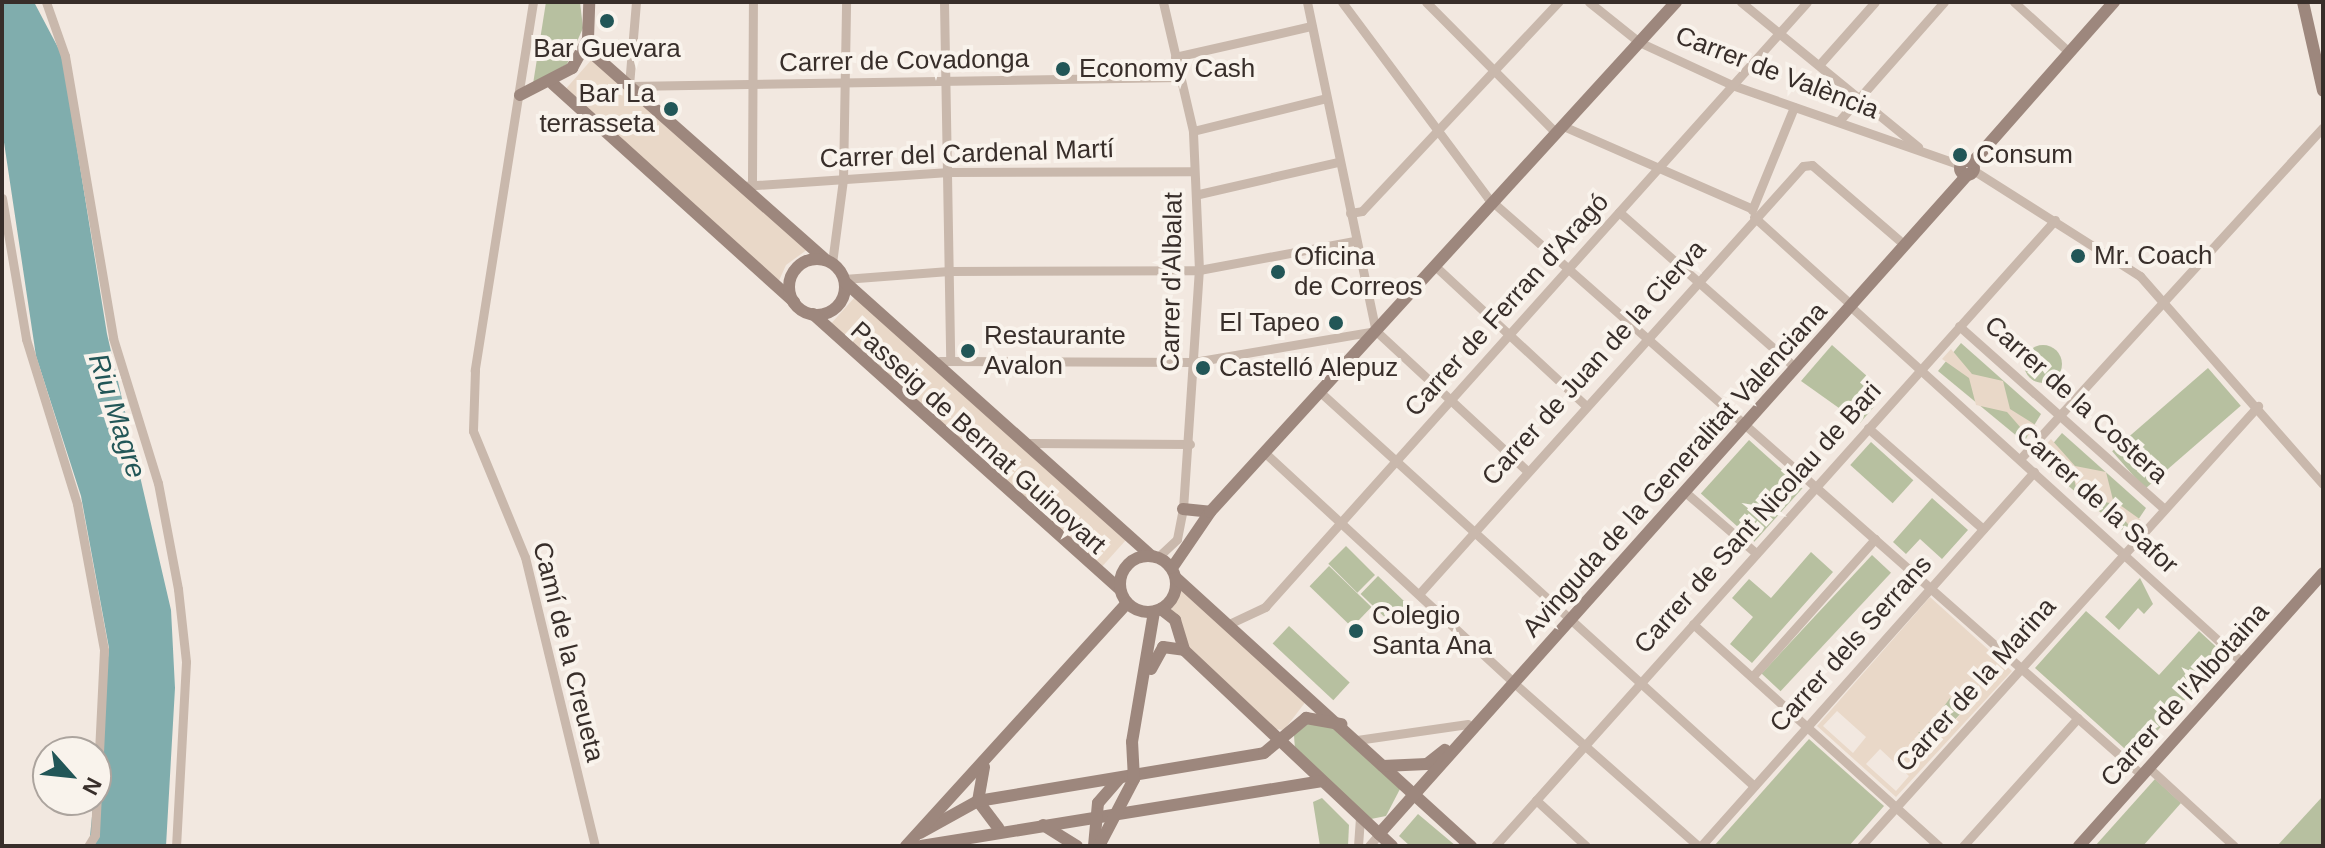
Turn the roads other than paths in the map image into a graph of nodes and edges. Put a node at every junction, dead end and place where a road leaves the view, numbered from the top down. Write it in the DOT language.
graph roads {
  1 [pos="46,2"];
  2 [pos="533,2"];
  3 [pos="589,2"];
  4 [pos="636,2"];
  5 [pos="753,2"];
  6 [pos="846,2"];
  7 [pos="944,2"];
  8 [pos="1163,2"];
  9 [pos="1307,2"];
  10 [pos="1342,2"];
  11 [pos="1426,2"];
  12 [pos="1558,2"];
  13 [pos="1589,2"];
  14 [pos="1676,2"];
  15 [pos="1741,2"];
  16 [pos="1807,2"];
  17 [pos="1875,2"];
  18 [pos="1944,2"];
  19 [pos="2014,2"];
  20 [pos="2114,2"];
  21 [pos="2296,2"];
  22 [pos="2303,2"];
  23 [pos="1312,26"];
  24 [pos="1779,33"];
  25 [pos="2308,36"];
  26 [pos="1639,42"];
  27 [pos="585,47"];
  28 [pos="2069,52"];
  29 [pos="1175,57"];
  30 [pos="1819,65"];
  31 [pos="1492,70"];
  32 [pos="1180,77"];
  33 [pos="949,81"];
  34 [pos="553,84"];
  35 [pos="847,85"];
  36 [pos="1732,85"];
  37 [pos="629,86"];
  38 [pos="751,86"];
  39 [pos="2323,91"];
  40 [pos="520,95"];
  41 [pos="1858,97"];
  42 [pos="1326,98"];
  43 [pos="1794,107"];
  44 [pos="1839,121"];
  45 [pos="2323,127"];
  46 [pos="1560,130"];
  47 [pos="1193,131"];
  48 [pos="1438,131"];
  49 [pos="1924,152"];
  50 [pos="1338,162"];
  51 [pos="1657,169"];
  52 [pos="1967,169"];
  53 [pos="1194,171"];
  54 [pos="949,172"];
  55 [pos="843,180"];
  56 [pos="747,183"];
  57 [pos="1199,194"];
  58 [pos="2,198"];
  59 [pos="1493,203"];
  60 [pos="1619,212"];
  61 [pos="1350,213"];
  62 [pos="1752,213"];
  63 [pos="2055,220"];
  64 [pos="1899,240"];
  65 [pos="1354,241"];
  66 [pos="829,262"];
  67 [pos="1435,266"];
  68 [pos="1568,269"];
  69 [pos="1199,270"];
  70 [pos="949,271"];
  71 [pos="844,280"];
  72 [pos="1696,281"];
  73 [pos="2164,298"];
  74 [pos="794,302"];
  75 [pos="1848,303"];
  76 [pos="813,314"];
  77 [pos="1959,326"];
  78 [pos="1376,331"];
  79 [pos="1509,335"];
  80 [pos="1646,338"];
  81 [pos="945,360"];
  82 [pos="1194,362"];
  83 [pos="1790,363"];
  84 [pos="1921,369"];
  85 [pos="1320,392"];
  86 [pos="1451,401"];
  87 [pos="1586,406"];
  88 [pos="2258,406"];
  89 [pos="2059,415"];
  90 [pos="1742,422"];
  91 [pos="1868,428"];
  92 [pos="1030,443"];
  93 [pos="1190,444"];
  94 [pos="1265,453"];
  95 [pos="2020,459"];
  96 [pos="1397,462"];
  97 [pos="1528,472"];
  98 [pos="2034,472"];
  99 [pos="2323,484"];
  100 [pos="1816,487"];
  101 [pos="1685,492"];
  102 [pos="2163,508"];
  103 [pos="1183,509"];
  104 [pos="1210,512"];
  105 [pos="1342,523"];
  106 [pos="1983,529"];
  107 [pos="1474,532"];
  108 [pos="1875,539"];
  109 [pos="1756,553"];
  110 [pos="2123,553"];
  111 [pos="1154,556"];
  112 [pos="1174,573"];
  113 [pos="2323,573"];
  114 [pos="1930,588"];
  115 [pos="1120,589"];
  116 [pos="1419,594"];
  117 [pos="1127,603"];
  118 [pos="1157,610"];
  119 [pos="1568,618"];
  120 [pos="1231,623"];
  121 [pos="1693,624"];
  122 [pos="1184,650"];
  123 [pos="2243,663"];
  124 [pos="2020,668"];
  125 [pos="1752,677"];
  126 [pos="1512,681"];
  127 [pos="1640,684"];
  128 [pos="2078,718"];
  129 [pos="1136,720"];
  130 [pos="1341,724"];
  131 [pos="1468,724"];
  132 [pos="1807,727"];
  133 [pos="1357,740"];
  134 [pos="1282,745"];
  135 [pos="1584,746"];
  136 [pos="986,760"];
  137 [pos="1383,766"];
  138 [pos="2146,772"];
  139 [pos="1128,776"];
  140 [pos="1321,781"];
  141 [pos="1754,786"];
  142 [pos="1415,795"];
  143 [pos="1536,800"];
  144 [pos="978,801"];
  145 [pos="1896,807"];
  146 [pos="1116,810"];
  147 [pos="1097,812"];
  148 [pos="1360,817"];
  149 [pos="1040,824"];
  150 [pos="998,828"];
  151 [pos="1379,834"];
  152 [pos="920,839"];
  153 [pos="88,846"];
  154 [pos="176,846"];
  155 [pos="595,846"];
  156 [pos="906,846"];
  157 [pos="1077,846"];
  158 [pos="1096,846"];
  159 [pos="1358,846"];
  160 [pos="1369,846"];
  161 [pos="1392,846"];
  162 [pos="1471,846"];
  163 [pos="1495,846"];
  164 [pos="1586,846"];
  165 [pos="1699,846"];
  166 [pos="1861,846"];
  167 [pos="1939,846"];
  168 [pos="1963,846"];
  169 [pos="2079,846"];
  170 [pos="2234,846"];
  1 -- 154 [label="street"];
  2 -- 40 [label="street, Camí de la Creueta"];
  3 -- 27 [label="street"];
  4 -- 37 [label="street"];
  5 -- 38 [label="street"];
  6 -- 35 [label="street"];
  7 -- 33 [label="street"];
  8 -- 29 [label="street, Carrer d'Albalat"];
  9 -- 23 [label="street"];
  10 -- 48 [label="street"];
  11 -- 31 [label="street, Carrer de la Safor"];
  12 -- 31 [label="street"];
  13 -- 26 [label="street, Carrer de València"];
  14 -- 26 [label="street"];
  15 -- 24 [label="street"];
  16 -- 24 [label="street, Carrer de Ferran d'Aragó"];
  17 -- 30 [label="street"];
  18 -- 41 [label="street"];
  19 -- 28 [label="street"];
  20 -- 28 [label="street, Avinguda de la Generalitat Valenciana"];
  21 -- 25 [label="street"];
  22 -- 25 [label="street"];
  23 -- 29 [label="street"];
  23 -- 42 [label="street"];
  24 -- 30 [label="street"];
  24 -- 36 [label="street, Carrer de Ferran d'Aragó"];
  25 -- 39 [label="street"];
  26 -- 36 [label="street, Carrer de València"];
  26 -- 46 [label="street"];
  27 -- 34 [label="street"];
  27 -- 37 [label="street"];
  28 -- 52 [label="street, Avinguda de la Generalitat Valenciana"];
  29 -- 32 [label="street, Carrer d'Albalat"];
  30 -- 41 [label="street"];
  31 -- 46 [label="street, Carrer de la Safor"];
  31 -- 48 [label="street"];
  32 -- 33 [label="street, Carrer de Covadonga"];
  32 -- 47 [label="street, Carrer d'Albalat"];
  33 -- 35 [label="street, Carrer de Covadonga"];
  33 -- 54 [label="street"];
  34 -- 40 [label="street"];
  34 -- 74 [label="street"];
  35 -- 38 [label="street, Carrer de Covadonga"];
  35 -- 55 [label="street"];
  36 -- 43 [label="street, Carrer de València"];
  36 -- 51 [label="street, Carrer de Ferran d'Aragó"];
  37 -- 38 [label="street, Carrer de Covadonga"];
  37 -- 56 [label="street"];
  38 -- 56 [label="street"];
  40 -- 155 [label="street, Camí de la Creueta"];
  41 -- 44 [label="street"];
  41 -- 49 [label="street"];
  42 -- 47 [label="street"];
  42 -- 50 [label="street"];
  43 -- 44 [label="street, Carrer de València"];
  43 -- 62 [label="street"];
  44 -- 49 [label="street, Carrer de València"];
  45 -- 73 [label="street"];
  46 -- 51 [label="street, Carrer de la Safor"];
  46 -- 59 [label="street"];
  47 -- 53 [label="street, Carrer d'Albalat"];
  48 -- 59 [label="street"];
  48 -- 61 [label="street"];
  49 -- 52 [label="street, Carrer de València"];
  50 -- 57 [label="street"];
  50 -- 61 [label="street"];
  51 -- 60 [label="street, Carrer de Ferran d'Aragó"];
  51 -- 62 [label="street, Carrer de la Safor"];
  52 -- 63 [label="street, Carrer de València"];
  52 -- 64 [label="street, Avinguda de la Generalitat Valenciana"];
  52 -- 75 [label="street, Avinguda de la Generalitat Valenciana"];
  53 -- 54 [label="street, Carrer del Cardenal Martí"];
  53 -- 57 [label="street, Carrer d'Albalat"];
  54 -- 55 [label="street, Carrer del Cardenal Martí"];
  54 -- 70 [label="street"];
  55 -- 56 [label="street, Carrer del Cardenal Martí"];
  55 -- 66 [label="street"];
  56 -- 66 [label="street"];
  57 -- 69 [label="street, Carrer d'Albalat"];
  58 -- 153 [label="street"];
  59 -- 67 [label="street"];
  59 -- 68 [label="street"];
  60 -- 68 [label="street, Carrer de Ferran d'Aragó"];
  60 -- 72 [label="street"];
  61 -- 65 [label="street"];
  62 -- 64 [label="street, Carrer de Juan de la Cierva"];
  62 -- 72 [label="street, Carrer de Juan de la Cierva"];
  62 -- 75 [label="street, Carrer de la Safor"];
  63 -- 73 [label="street, Carrer de València"];
  63 -- 77 [label="street, Carrer de Sant Nicolau de Bari"];
  64 -- 75 [label="street, Avinguda de la Generalitat Valenciana"];
  65 -- 69 [label="street"];
  65 -- 78 [label="street"];
  66 -- 71 [label="street"];
  66 -- 74 [label="street"];
  67 -- 78 [label="street"];
  67 -- 79 [label="street"];
  68 -- 79 [label="street, Carrer de Ferran d'Aragó"];
  68 -- 80 [label="street"];
  69 -- 70 [label="street"];
  69 -- 82 [label="street, Carrer d'Albalat"];
  70 -- 71 [label="street"];
  70 -- 81 [label="street"];
  71 -- 76 [label="street"];
  71 -- 81 [label="street, Passeig de Bernat Guinovart"];
  72 -- 80 [label="street, Carrer de Juan de la Cierva"];
  72 -- 83 [label="street"];
  73 -- 88 [label="street, Carrer de València"];
  73 -- 89 [label="street"];
  74 -- 76 [label="street"];
  75 -- 83 [label="street, Avinguda de la Generalitat Valenciana"];
  75 -- 84 [label="street, Carrer de la Safor"];
  75 -- 90 [label="street, Avinguda de la Generalitat Valenciana"];
  76 -- 115 [label="street, Passeig de Bernat Guinovart"];
  77 -- 84 [label="street, Carrer de Sant Nicolau de Bari"];
  77 -- 89 [label="street, Carrer de la Costera"];
  78 -- 82 [label="street"];
  78 -- 85 [label="street"];
  78 -- 86 [label="street"];
  79 -- 86 [label="street, Carrer de Ferran d'Aragó"];
  79 -- 87 [label="street"];
  80 -- 87 [label="street, Carrer de Juan de la Cierva"];
  80 -- 90 [label="street"];
  81 -- 82 [label="street"];
  81 -- 92 [label="street, Passeig de Bernat Guinovart"];
  82 -- 93 [label="street, Carrer d'Albalat"];
  83 -- 90 [label="street, Avinguda de la Generalitat Valenciana"];
  84 -- 91 [label="street, Carrer de Sant Nicolau de Bari"];
  84 -- 95 [label="street, Carrer de la Safor"];
  85 -- 94 [label="street"];
  85 -- 96 [label="street"];
  86 -- 96 [label="street, Carrer de Ferran d'Aragó"];
  86 -- 97 [label="street"];
  87 -- 97 [label="street, Carrer de Juan de la Cierva"];
  88 -- 99 [label="street, Carrer de València"];
  88 -- 102 [label="street, Carrer de la Marina"];
  89 -- 95 [label="street"];
  89 -- 102 [label="street, Carrer de la Costera"];
  90 -- 100 [label="street"];
  90 -- 101 [label="street, Avinguda de la Generalitat Valenciana"];
  90 -- 119 [label="street, Avinguda de la Generalitat Valenciana"];
  91 -- 100 [label="street, Carrer de Sant Nicolau de Bari"];
  91 -- 106 [label="street"];
  92 -- 93 [label="street"];
  92 -- 111 [label="street, Passeig de Bernat Guinovart"];
  93 -- 103 [label="street, Carrer d'Albalat"];
  94 -- 104 [label="street"];
  94 -- 105 [label="street"];
  95 -- 98 [label="street, Carrer de la Safor"];
  96 -- 105 [label="street, Carrer de Ferran d'Aragó"];
  96 -- 107 [label="street"];
  97 -- 107 [label="street, Carrer de Juan de la Cierva"];
  98 -- 106 [label="street, Carrer dels Serrans"];
  98 -- 110 [label="street, Carrer de la Safor"];
  100 -- 108 [label="street"];
  100 -- 109 [label="street, Carrer de Sant Nicolau de Bari"];
  101 -- 109 [label="street"];
  101 -- 119 [label="street, Avinguda de la Generalitat Valenciana"];
  102 -- 110 [label="street, Carrer de la Marina"];
  103 -- 104 [label="street"];
  103 -- 111 [label="street, Carrer d'Albalat"];
  104 -- 112 [label="street"];
  105 -- 116 [label="street"];
  105 -- 120 [label="street, Carrer de Ferran d'Aragó"];
  106 -- 114 [label="street, Carrer dels Serrans"];
  107 -- 116 [label="street, Carrer de Juan de la Cierva"];
  107 -- 119 [label="street"];
  108 -- 114 [label="street"];
  108 -- 125 [label="street"];
  109 -- 121 [label="street, Carrer de Sant Nicolau de Bari"];
  110 -- 123 [label="street, Carrer de la Safor"];
  110 -- 124 [label="street, Carrer de la Marina"];
  111 -- 112 [label="street"];
  111 -- 115 [label="street"];
  112 -- 118 [label="street"];
  112 -- 120 [label="street"];
  113 -- 123 [label="street, Carrer de l'Albotaina"];
  114 -- 124 [label="street"];
  114 -- 132 [label="street, Carrer dels Serrans"];
  115 -- 117 [label="street"];
  116 -- 126 [label="street"];
  117 -- 118 [label="street"];
  117 -- 136 [label="street"];
  118 -- 122 [label="street"];
  118 -- 129 [label="street"];
  119 -- 126 [label="street, Avinguda de la Generalitat Valenciana"];
  119 -- 127 [label="street"];
  120 -- 130 [label="street"];
  121 -- 125 [label="street"];
  121 -- 127 [label="street, Carrer de Sant Nicolau de Bari"];
  122 -- 129 [label="street"];
  122 -- 134 [label="street"];
  123 -- 138 [label="street, Carrer de l'Albotaina"];
  124 -- 128 [label="street"];
  124 -- 145 [label="street, Carrer de la Marina"];
  125 -- 132 [label="street"];
  126 -- 131 [label="street, Avinguda de la Generalitat Valenciana"];
  126 -- 135 [label="street"];
  126 -- 142 [label="street, Avinguda de la Generalitat Valenciana"];
  127 -- 135 [label="street, Carrer de Sant Nicolau de Bari"];
  127 -- 141 [label="street"];
  128 -- 138 [label="street"];
  128 -- 168 [label="street"];
  129 -- 139 [label="street"];
  130 -- 133 [label="street"];
  130 -- 134 [label="street"];
  131 -- 133 [label="street"];
  131 -- 137 [label="street, Avinguda de la Generalitat Valenciana"];
  132 -- 141 [label="street, Carrer dels Serrans"];
  132 -- 145 [label="street"];
  133 -- 137 [label="street"];
  134 -- 139 [label="street"];
  134 -- 140 [label="street"];
  135 -- 143 [label="street, Carrer de Sant Nicolau de Bari"];
  135 -- 165 [label="street"];
  136 -- 144 [label="street"];
  136 -- 152 [label="street"];
  137 -- 142 [label="street"];
  138 -- 169 [label="street, Carrer de l'Albotaina"];
  138 -- 170 [label="street"];
  139 -- 144 [label="street"];
  139 -- 146 [label="street"];
  139 -- 147 [label="street"];
  140 -- 146 [label="street"];
  140 -- 148 [label="street"];
  141 -- 165 [label="street, Carrer dels Serrans"];
  142 -- 151 [label="street"];
  142 -- 162 [label="street"];
  143 -- 163 [label="street, Carrer de Sant Nicolau de Bari"];
  143 -- 164 [label="street"];
  144 -- 150 [label="street"];
  144 -- 152 [label="street"];
  145 -- 166 [label="street, Carrer de la Marina"];
  145 -- 167 [label="street"];
  146 -- 147 [label="street"];
  146 -- 158 [label="street"];
  147 -- 149 [label="street"];
  147 -- 158 [label="street"];
  148 -- 151 [label="street"];
  148 -- 159 [label="street"];
  149 -- 150 [label="street"];
  149 -- 157 [label="street"];
  150 -- 152 [label="street"];
  151 -- 160 [label="street"];
  151 -- 161 [label="street"];
  152 -- 156 [label="street"];
}
